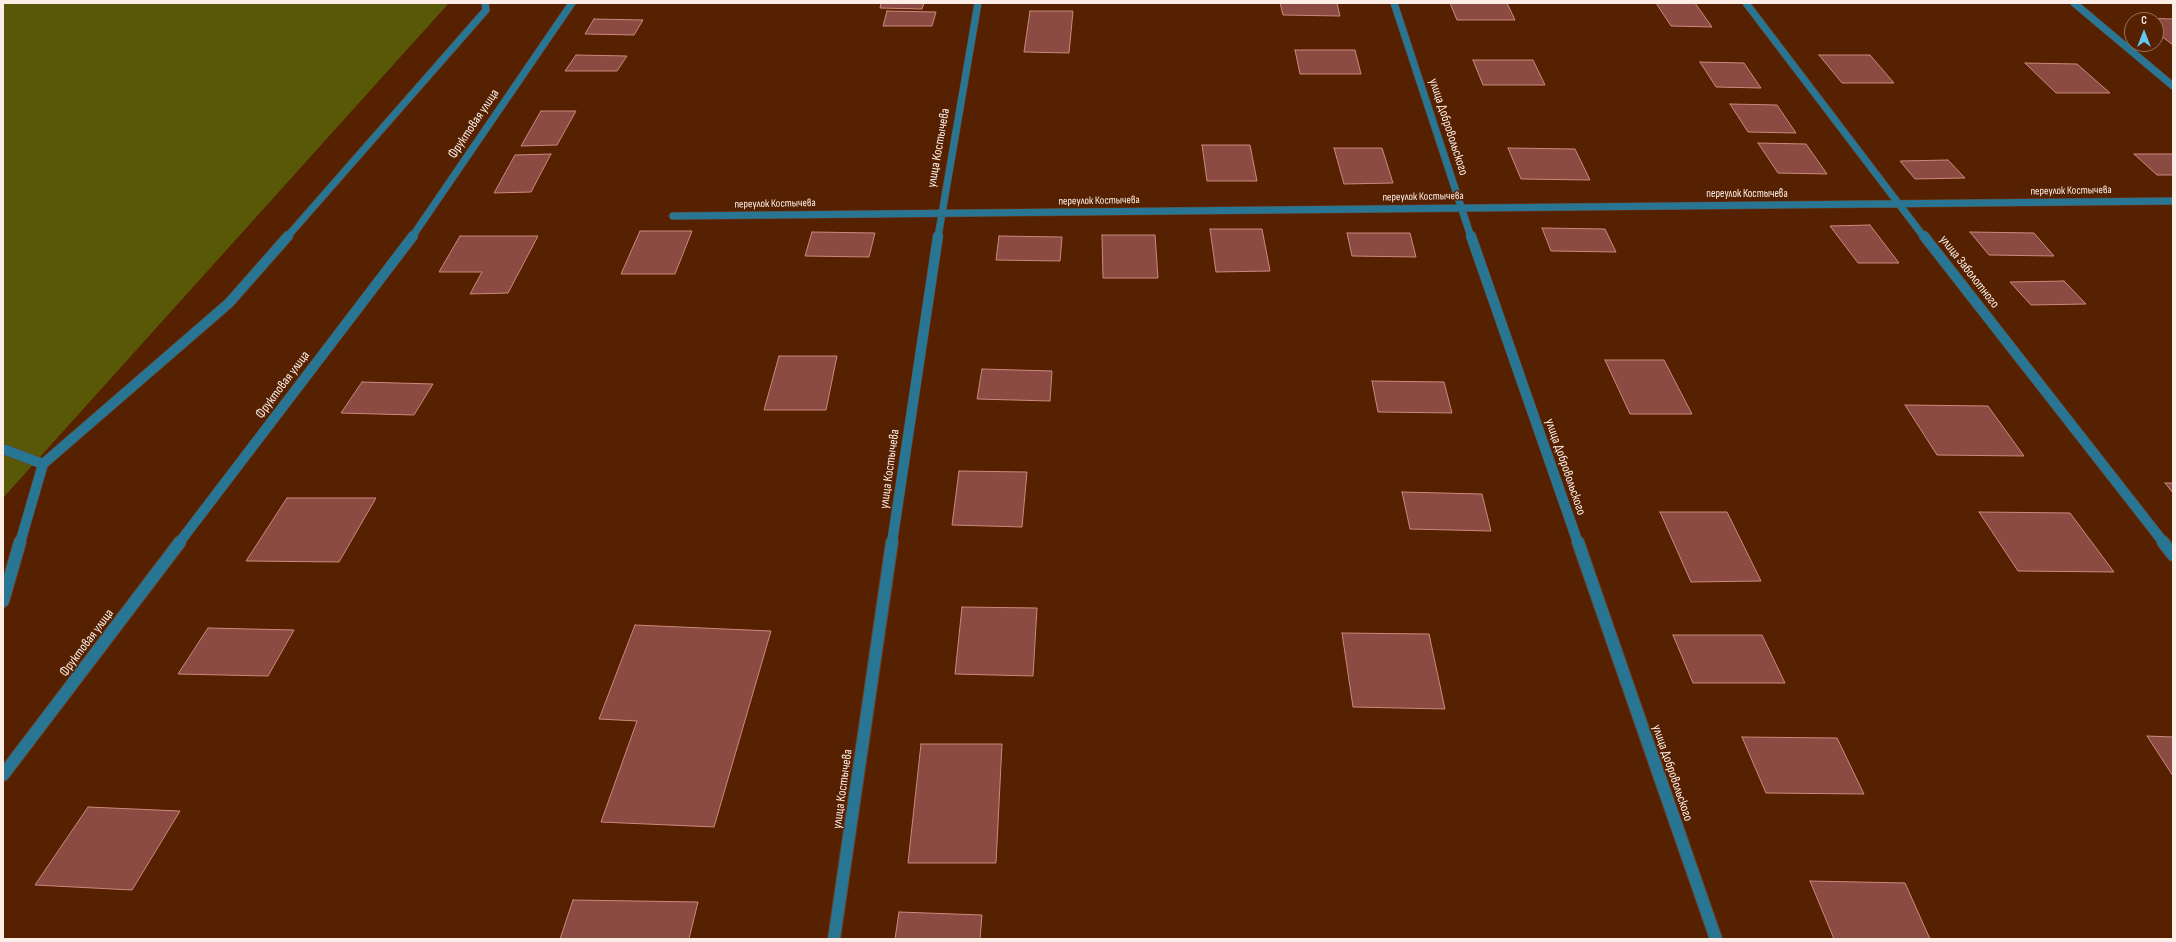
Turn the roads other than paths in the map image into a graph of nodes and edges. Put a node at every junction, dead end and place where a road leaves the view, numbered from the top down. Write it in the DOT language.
graph roads {
  1 [pos="486,3"];
  2 [pos="572,3"];
  3 [pos="978,3"];
  4 [pos="1394,3"];
  5 [pos="1746,3"];
  6 [pos="2074,3"];
  7 [pos="2173,86"];
  8 [pos="2173,201"];
  9 [pos="1899,204"];
  10 [pos="1461,207"];
  11 [pos="941,214"];
  12 [pos="672,216"];
  13 [pos="3,449"];
  14 [pos="43,464"];
  15 [pos="2173,555"];
  16 [pos="3,601"];
  17 [pos="3,775"];
  18 [pos="834,939"];
  19 [pos="1716,939"];
  1 -- 14 [label="street"];
  2 -- 17 [label="street, Фруктовая улица"];
  3 -- 11 [label="street, улица Костычева"];
  4 -- 10 [label="street, улица Добровольского"];
  5 -- 9 [label="street, улица Заболотного"];
  6 -- 7 [label="street"];
  8 -- 9 [label="street, переулок Костычева"];
  9 -- 10 [label="street, переулок Костычева"];
  9 -- 15 [label="street, улица Заболотного"];
  10 -- 11 [label="street, переулок Костычева"];
  10 -- 19 [label="street, улица Добровольского"];
  11 -- 12 [label="street, переулок Костычева"];
  11 -- 18 [label="street, улица Костычева"];
  13 -- 14 [label="street"];
  14 -- 16 [label="street"];
}
